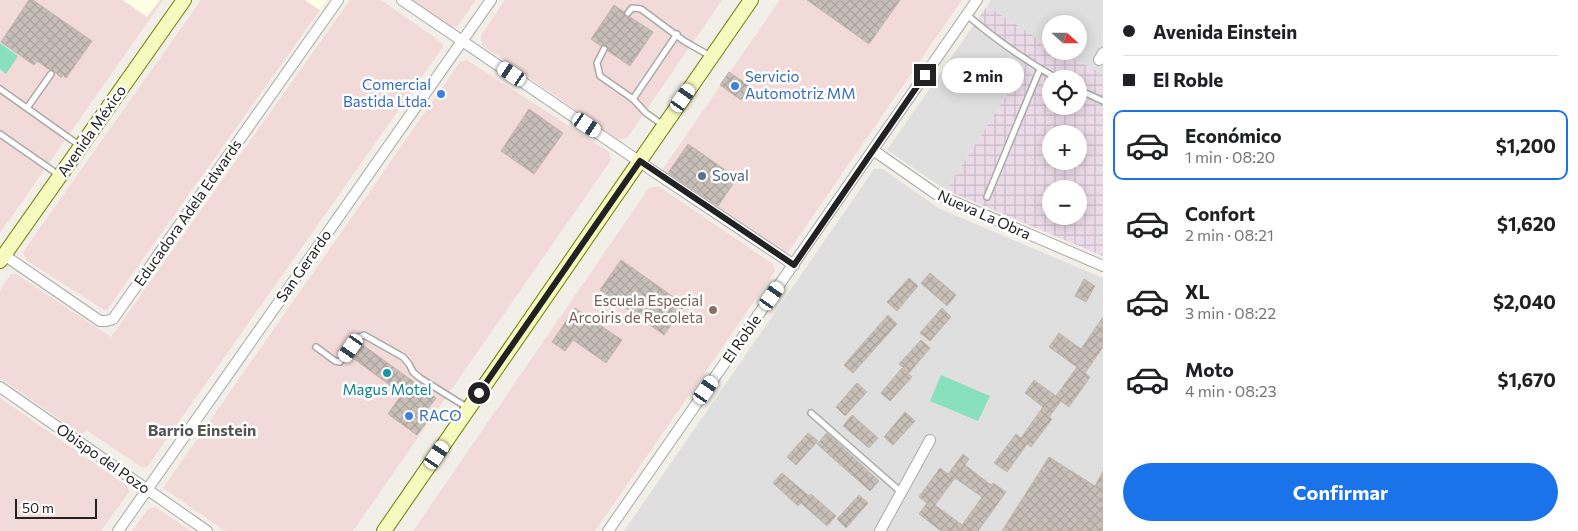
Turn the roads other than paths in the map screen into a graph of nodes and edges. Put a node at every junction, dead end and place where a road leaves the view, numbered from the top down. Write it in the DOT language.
graph roads {
  1 [pos="184,0"];
  2 [pos="338,0"];
  3 [pos="402,0"];
  4 [pos="491,0"];
  5 [pos="751,0"];
  6 [pos="977,0"];
  7 [pos="628,13"];
  8 [pos="966,15"];
  9 [pos="678,34"];
  10 [pos="462,41"];
  11 [pos="604,49"];
  12 [pos="712,57"];
  13 [pos="1040,69"];
  14 [pos="51,74"];
  15 [pos="0,88"];
  16 [pos="1087,94"];
  17 [pos="632,100"];
  18 [pos="1103,101"];
  19 [pos="27,108"];
  20 [pos="664,126"];
  21 [pos="0,134"];
  22 [pos="81,146"];
  23 [pos="873,150"];
  24 [pos="640,161"];
  25 [pos="60,176"];
  26 [pos="987,197"];
  27 [pos="2,258"];
  28 [pos="794,265"];
  29 [pos="1103,266"];
  30 [pos="316,347"];
  31 [pos="0,387"];
  32 [pos="468,409"];
  33 [pos="811,413"];
  34 [pos="930,440"];
  35 [pos="147,489"];
  36 [pos="901,493"];
  37 [pos="118,531"];
  38 [pos="207,531"];
  39 [pos="384,531"];
  40 [pos="608,531"];
  41 [pos="880,531"];
  1 -- 22 [label="main road, Avenida México"];
  2 -- 27 [label="street, Educadora Adela Edwards"];
  3 -- 10 [label="street"];
  4 -- 10 [label="street, San Gerardo"];
  5 -- 12 [label="main road"];
  6 -- 8 [label="street, El Roble"];
  7 -- 9 [label="lane"];
  8 -- 13 [label="lane"];
  8 -- 23 [label="street, El Roble"];
  9 -- 12 [label="lane"];
  9 -- 17 [label="lane"];
  10 -- 24 [label="street"];
  10 -- 35 [label="street, San Gerardo"];
  11 -- 17 [label="lane"];
  12 -- 20 [label="main road"];
  13 -- 26 [label="lane"];
  14 -- 19 [label="lane"];
  15 -- 19 [label="lane"];
  16 -- 18 [label="lane"];
  17 -- 20 [label="lane"];
  19 -- 22 [label="lane"];
  20 -- 24 [label="main road"];
  21 -- 25 [label="lane"];
  22 -- 25 [label="main road, Avenida México"];
  23 -- 28 [label="street, El Roble"];
  23 -- 29 [label="street, Nueva La Obra"];
  24 -- 28 [label="street"];
  24 -- 32 [label="main road"];
  25 -- 27 [label="main road, Avenida México"];
  28 -- 40 [label="street, El Roble"];
  30 -- 32 [label="lane"];
  31 -- 35 [label="street, Obispo del Pozo"];
  32 -- 39 [label="main road"];
  33 -- 36 [label="lane"];
  34 -- 36 [label="street"];
  35 -- 37 [label="street, San Gerardo"];
  35 -- 38 [label="street, Obispo del Pozo"];
  36 -- 41 [label="street"];
}
